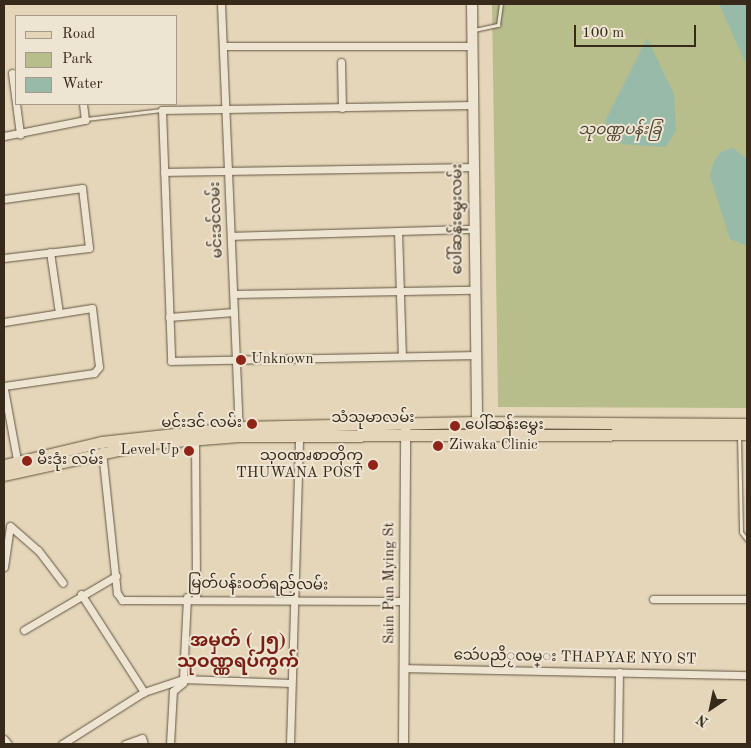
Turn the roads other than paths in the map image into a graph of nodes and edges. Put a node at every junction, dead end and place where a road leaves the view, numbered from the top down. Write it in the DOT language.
graph roads {
  1 [pos="221,4"];
  2 [pos="472,4"];
  3 [pos="501,4"];
  4 [pos="473,30"];
  5 [pos="223,46"];
  6 [pos="473,46"];
  7 [pos="341,62"];
  8 [pos="12,73"];
  9 [pos="15,96"];
  10 [pos="16,105"];
  11 [pos="83,105"];
  12 [pos="474,105"];
  13 [pos="342,108"];
  14 [pos="162,110"];
  15 [pos="226,110"];
  16 [pos="85,120"];
  17 [pos="20,134"];
  18 [pos="4,136"];
  19 [pos="473,167"];
  20 [pos="164,172"];
  21 [pos="229,173"];
  22 [pos="4,199"];
  23 [pos="472,228"];
  24 [pos="398,231"];
  25 [pos="231,236"];
  26 [pos="50,252"];
  27 [pos="4,258"];
  28 [pos="473,290"];
  29 [pos="399,292"];
  30 [pos="234,294"];
  31 [pos="234,312"];
  32 [pos="59,313"];
  33 [pos="170,317"];
  34 [pos="4,322"];
  35 [pos="474,355"];
  36 [pos="402,356"];
  37 [pos="236,357"];
  38 [pos="4,387"];
  39 [pos="476,422"];
  40 [pos="747,424"];
  41 [pos="405,428"];
  42 [pos="299,430"];
  43 [pos="239,431"];
  44 [pos="195,434"];
  45 [pos="477,434"];
  46 [pos="743,434"];
  47 [pos="101,447"];
  48 [pos="4,466"];
  49 [pos="19,466"];
  50 [pos="4,476"];
  51 [pos="747,540"];
  52 [pos="4,567"];
  53 [pos="116,576"];
  54 [pos="63,583"];
  55 [pos="81,594"];
  56 [pos="187,597"];
  57 [pos="196,597"];
  58 [pos="294,599"];
  59 [pos="653,599"];
  60 [pos="747,599"];
  61 [pos="403,601"];
  62 [pos="24,630"];
  63 [pos="403,668"];
  64 [pos="619,672"];
  65 [pos="747,675"];
  66 [pos="183,681"];
  67 [pos="291,684"];
  68 [pos="144,692"];
  69 [pos="4,739"];
  70 [pos="8,744"];
  71 [pos="62,744"];
  72 [pos="124,744"];
  73 [pos="144,744"];
  74 [pos="170,744"];
  75 [pos="290,744"];
  76 [pos="403,744"];
  77 [pos="618,744"];
  1 -- 5 [label="street, မင်းဒင်လမ်း"];
  2 -- 4 [label="main road, ပေါ်ဆန်းမွှေးလမ်း"];
  3 -- 4 [label="lane"];
  4 -- 6 [label="main road, ပေါ်ဆန်းမွှေးလမ်း"];
  5 -- 6 [label="street"];
  5 -- 15 [label="street, မင်းဒင်လမ်း"];
  6 -- 12 [label="main road, ပေါ်ဆန်းမွှေးလမ်း"];
  7 -- 13 [label="street"];
  8 -- 9 [label="street"];
  10 -- 17 [label="street"];
  11 -- 16 [label="street"];
  12 -- 13 [label="street"];
  12 -- 19 [label="main road, ပေါ်ဆန်းမွှေးလမ်း"];
  13 -- 15 [label="street"];
  14 -- 15 [label="street"];
  14 -- 16 [label="lane"];
  14 -- 20 [label="street"];
  15 -- 21 [label="street, မင်းဒင်လမ်း"];
  16 -- 17 [label="street"];
  17 -- 18 [label="street"];
  19 -- 21 [label="street"];
  19 -- 23 [label="main road, ပေါ်ဆန်းမွှေးလမ်း"];
  20 -- 21 [label="street"];
  20 -- 33 [label="street"];
  21 -- 25 [label="street, မင်းဒင်လမ်း"];
  22 -- 26 [label="street"];
  23 -- 24 [label="street"];
  23 -- 28 [label="main road, ပေါ်ဆန်းမွှေးလမ်း"];
  24 -- 25 [label="street"];
  24 -- 29 [label="street"];
  25 -- 30 [label="street, မင်းဒင်လမ်း"];
  26 -- 27 [label="street"];
  26 -- 32 [label="street"];
  28 -- 29 [label="street"];
  28 -- 35 [label="main road, ပေါ်ဆန်းမွှေးလမ်း"];
  29 -- 30 [label="street"];
  29 -- 36 [label="street"];
  30 -- 31 [label="street, မင်းဒင်လမ်း"];
  31 -- 33 [label="street"];
  31 -- 37 [label="street, မင်းဒင်လမ်း"];
  32 -- 34 [label="street"];
  32 -- 38 [label="street"];
  33 -- 37 [label="street"];
  35 -- 36 [label="street"];
  35 -- 39 [label="main road, ပေါ်ဆန်းမွှေးလမ်း"];
  36 -- 37 [label="street"];
  37 -- 43 [label="street, မင်းဒင်လမ်း"];
  38 -- 49 [label="street"];
  39 -- 40 [label="main road, သံသုမာလမ်း"];
  39 -- 41 [label="main road, သံသုမာလမ်း"];
  39 -- 45 [label="main road, ပေါ်ဆန်းမွှေးလမ်း"];
  41 -- 42 [label="main road, သံသုမာလမ်း"];
  41 -- 45 [label="main road, သံသုမာလမ်း"];
  41 -- 61 [label="street, Sain Pan Mying St"];
  42 -- 43 [label="main road, သံသုမာလမ်း"];
  42 -- 58 [label="street"];
  43 -- 44 [label="main road, သံသုမာလမ်း"];
  44 -- 47 [label="main road, သံသုမာလမ်း"];
  44 -- 57 [label="street"];
  45 -- 46 [label="main road, သံသုမာလမ်း"];
  46 -- 51 [label="lane"];
  47 -- 49 [label="main road, သံသုမာလမ်း"];
  47 -- 53 [label="street"];
  48 -- 49 [label="main road, သံသုမာလမ်း"];
  49 -- 50 [label="main road, သံသုမာလမ်း"];
  52 -- 54 [label="street"];
  53 -- 55 [label="street"];
  53 -- 56 [label="street, မြတ်ပန်းဝတ်ရည်လမ်း"];
  55 -- 62 [label="street"];
  55 -- 68 [label="street"];
  56 -- 57 [label="street, မြတ်ပန်းဝတ်ရည်လမ်း"];
  56 -- 66 [label="street"];
  57 -- 58 [label="street, မြတ်ပန်းဝတ်ရည်လမ်း"];
  58 -- 61 [label="street, မြတ်ပန်းဝတ်ရည်လမ်း"];
  58 -- 67 [label="street"];
  59 -- 60 [label="street"];
  61 -- 63 [label="street, Sain Pan Mying St"];
  63 -- 64 [label="street, သေဴပညိႂလမ္း THAPYAE NYO ST"];
  63 -- 76 [label="street, Sain Pan Mying St"];
  64 -- 65 [label="street, သေဴပညိႂလမ္း THAPYAE NYO ST"];
  64 -- 77 [label="street"];
  66 -- 67 [label="street"];
  66 -- 68 [label="street"];
  66 -- 74 [label="street"];
  67 -- 75 [label="street"];
  68 -- 71 [label="street"];
  69 -- 70 [label="street"];
  72 -- 73 [label="street"];
}
